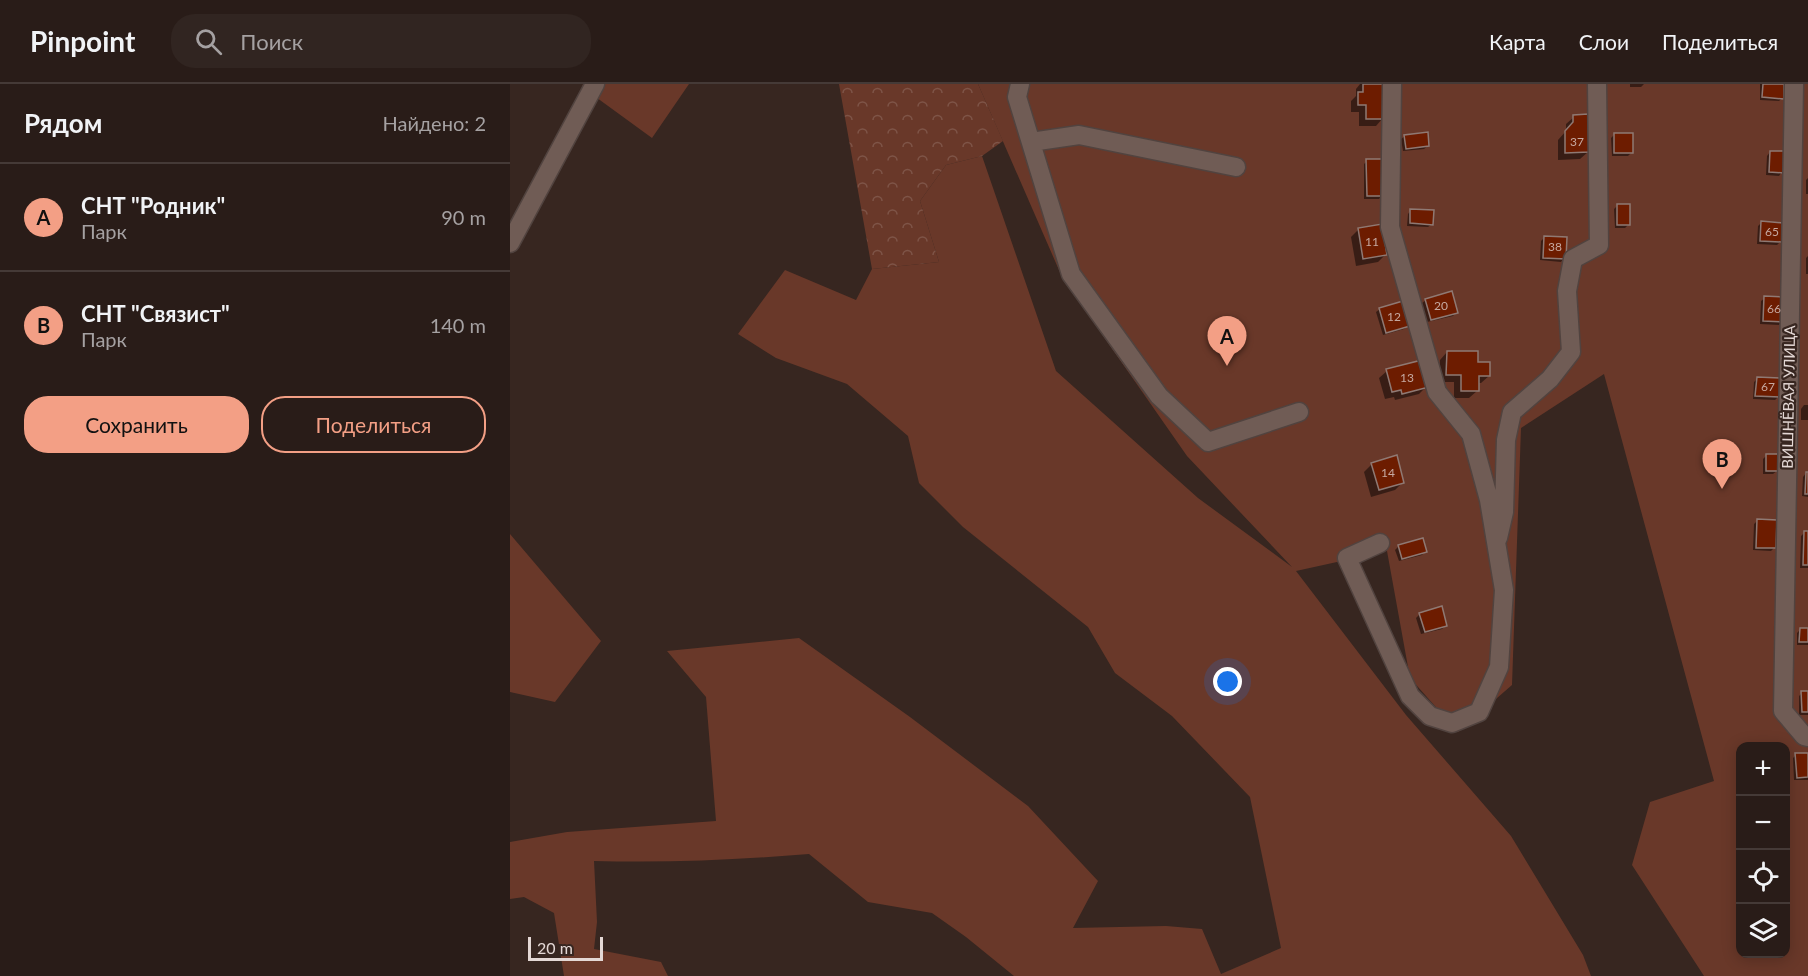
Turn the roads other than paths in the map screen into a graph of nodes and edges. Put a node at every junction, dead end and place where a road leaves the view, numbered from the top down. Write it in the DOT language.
graph roads {
  1 [pos="595,84"];
  2 [pos="1020,84"];
  3 [pos="1392,84"];
  4 [pos="1597,84"];
  5 [pos="1794,84"];
  6 [pos="1031,142"];
  7 [pos="1236,167"];
  8 [pos="510,243"];
  9 [pos="1299,412"];
  10 [pos="1380,543"];
  11 [pos="1496,545"];
  12 [pos="1808,737"];
  1 -- 8 [label="street"];
  2 -- 6 [label="street"];
  3 -- 11 [label="street"];
  4 -- 11 [label="street"];
  5 -- 12 [label="street, ВИШНЁВАЯ УЛИЦА"];
  6 -- 7 [label="street"];
  6 -- 9 [label="street"];
  10 -- 11 [label="street"];
}
